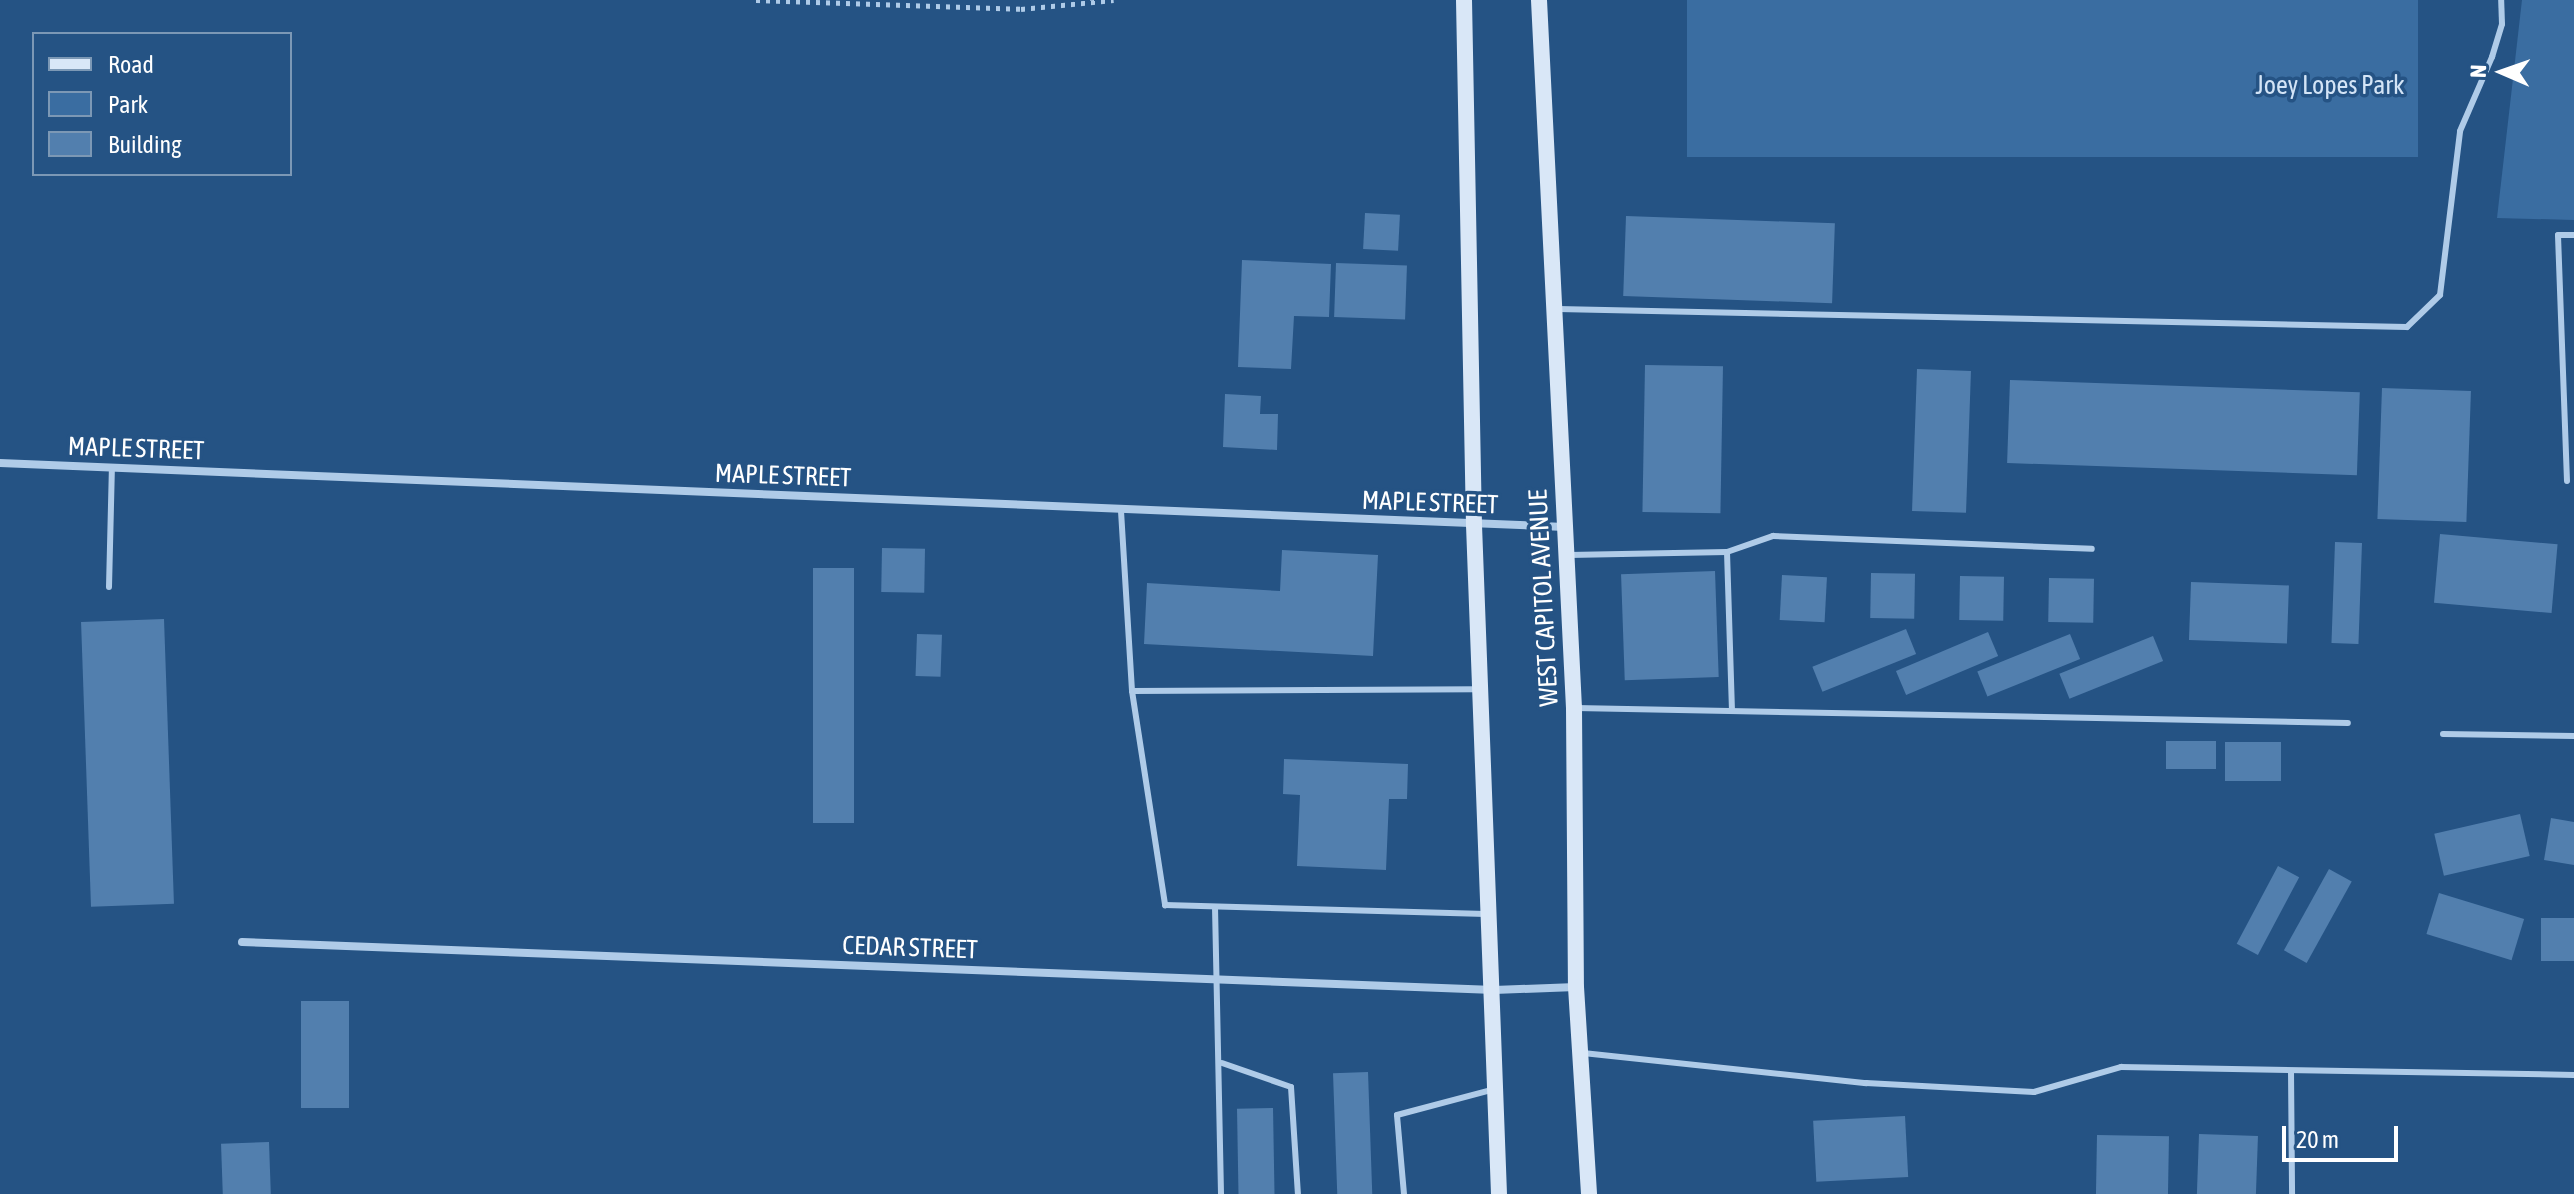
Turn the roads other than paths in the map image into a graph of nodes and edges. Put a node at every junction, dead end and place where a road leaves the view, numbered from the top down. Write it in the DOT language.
graph roads {
  1 [pos="1464,0"];
  2 [pos="1539,0"];
  3 [pos="2501,0"];
  4 [pos="2574,235"];
  5 [pos="1554,309"];
  6 [pos="0,463"];
  7 [pos="112,468"];
  8 [pos="2567,481"];
  9 [pos="1121,511"];
  10 [pos="1474,525"];
  11 [pos="1565,527"];
  12 [pos="2092,549"];
  13 [pos="1727,552"];
  14 [pos="1566,555"];
  15 [pos="109,587"];
  16 [pos="1481,689"];
  17 [pos="1132,691"];
  18 [pos="1574,708"];
  19 [pos="1732,711"];
  20 [pos="2348,723"];
  21 [pos="2443,734"];
  22 [pos="2574,736"];
  23 [pos="1215,907"];
  24 [pos="1490,914"];
  25 [pos="242,942"];
  26 [pos="1218,980"];
  27 [pos="1576,987"];
  28 [pos="1494,990"];
  29 [pos="1583,1053"];
  30 [pos="1222,1063"];
  31 [pos="2291,1071"];
  32 [pos="2574,1075"];
  33 [pos="1496,1089"];
  34 [pos="1221,1194"];
  35 [pos="1298,1194"];
  36 [pos="1404,1194"];
  37 [pos="1499,1194"];
  38 [pos="1589,1194"];
  39 [pos="2292,1194"];
  1 -- 10 [label="main road"];
  2 -- 5 [label="main road, WEST CAPITOL AVENUE"];
  3 -- 5 [label="lane"];
  4 -- 8 [label="lane"];
  5 -- 11 [label="main road, WEST CAPITOL AVENUE"];
  6 -- 7 [label="street, MAPLE STREET"];
  7 -- 9 [label="street, MAPLE STREET"];
  7 -- 15 [label="lane"];
  9 -- 10 [label="street, MAPLE STREET"];
  9 -- 17 [label="lane"];
  10 -- 11 [label="street, MAPLE STREET"];
  10 -- 16 [label="main road"];
  11 -- 14 [label="main road, WEST CAPITOL AVENUE"];
  12 -- 13 [label="lane"];
  13 -- 14 [label="lane"];
  13 -- 19 [label="lane"];
  14 -- 18 [label="main road, WEST CAPITOL AVENUE"];
  16 -- 17 [label="lane"];
  16 -- 24 [label="main road"];
  17 -- 23 [label="lane"];
  18 -- 19 [label="lane"];
  18 -- 27 [label="main road, WEST CAPITOL AVENUE"];
  19 -- 20 [label="lane"];
  21 -- 22 [label="lane"];
  23 -- 24 [label="lane"];
  23 -- 26 [label="lane"];
  24 -- 28 [label="main road"];
  25 -- 26 [label="street, CEDAR STREET"];
  26 -- 28 [label="street, CEDAR STREET"];
  26 -- 30 [label="lane"];
  27 -- 28 [label="street, CEDAR STREET"];
  27 -- 29 [label="main road, WEST CAPITOL AVENUE"];
  28 -- 33 [label="main road"];
  29 -- 31 [label="lane"];
  29 -- 38 [label="main road, WEST CAPITOL AVENUE"];
  30 -- 34 [label="lane"];
  30 -- 35 [label="lane"];
  31 -- 32 [label="lane"];
  31 -- 39 [label="lane"];
  33 -- 36 [label="lane"];
  33 -- 37 [label="main road"];
}
